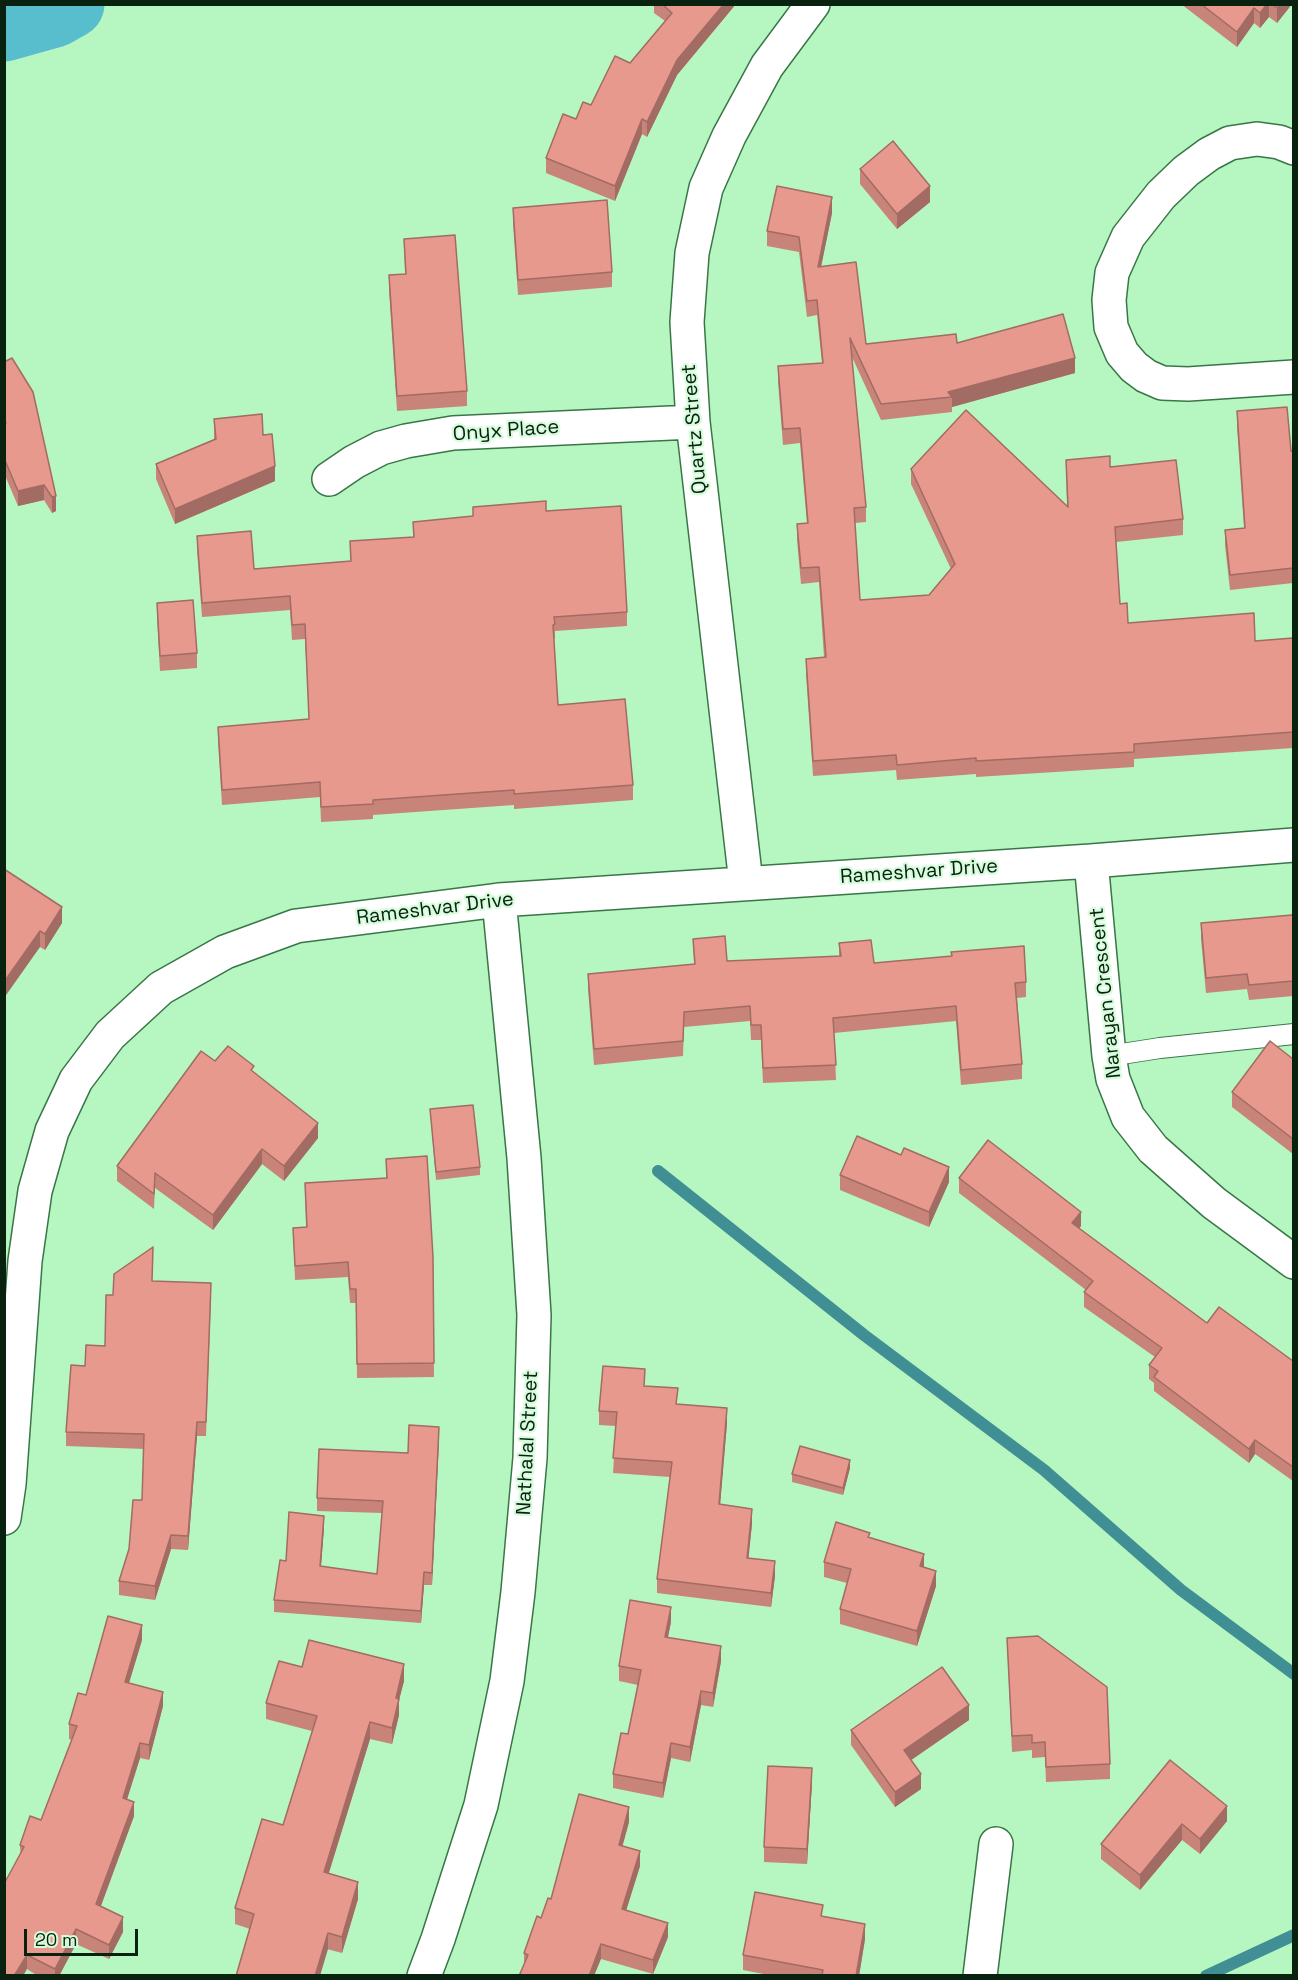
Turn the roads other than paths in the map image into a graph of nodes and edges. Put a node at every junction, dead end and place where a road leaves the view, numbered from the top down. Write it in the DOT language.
graph roads {
  1 [pos="813,4"];
  2 [pos="1293,148"];
  3 [pos="1293,377"];
  4 [pos="693,422"];
  5 [pos="329,479"];
  6 [pos="1293,845"];
  7 [pos="1091,861"];
  8 [pos="746,883"];
  9 [pos="500,900"];
  10 [pos="1293,1034"];
  11 [pos="1109,1056"];
  12 [pos="1293,1262"];
  13 [pos="4,1518"];
  14 [pos="996,1844"];
  15 [pos="424,1976"];
  16 [pos="980,1976"];
  1 -- 4 [label="street, Quartz Street"];
  2 -- 3 [label="street"];
  4 -- 5 [label="street, Onyx Place"];
  4 -- 8 [label="street, Quartz Street"];
  6 -- 7 [label="street, Rameshvar Drive"];
  7 -- 8 [label="street, Rameshvar Drive"];
  7 -- 11 [label="street, Narayan Crescent"];
  8 -- 9 [label="street, Rameshvar Drive"];
  9 -- 13 [label="street, Rameshvar Drive"];
  9 -- 15 [label="street, Nathalal Street"];
  10 -- 11 [label="lane"];
  11 -- 12 [label="street, Narayan Crescent"];
  14 -- 16 [label="street"];
}
